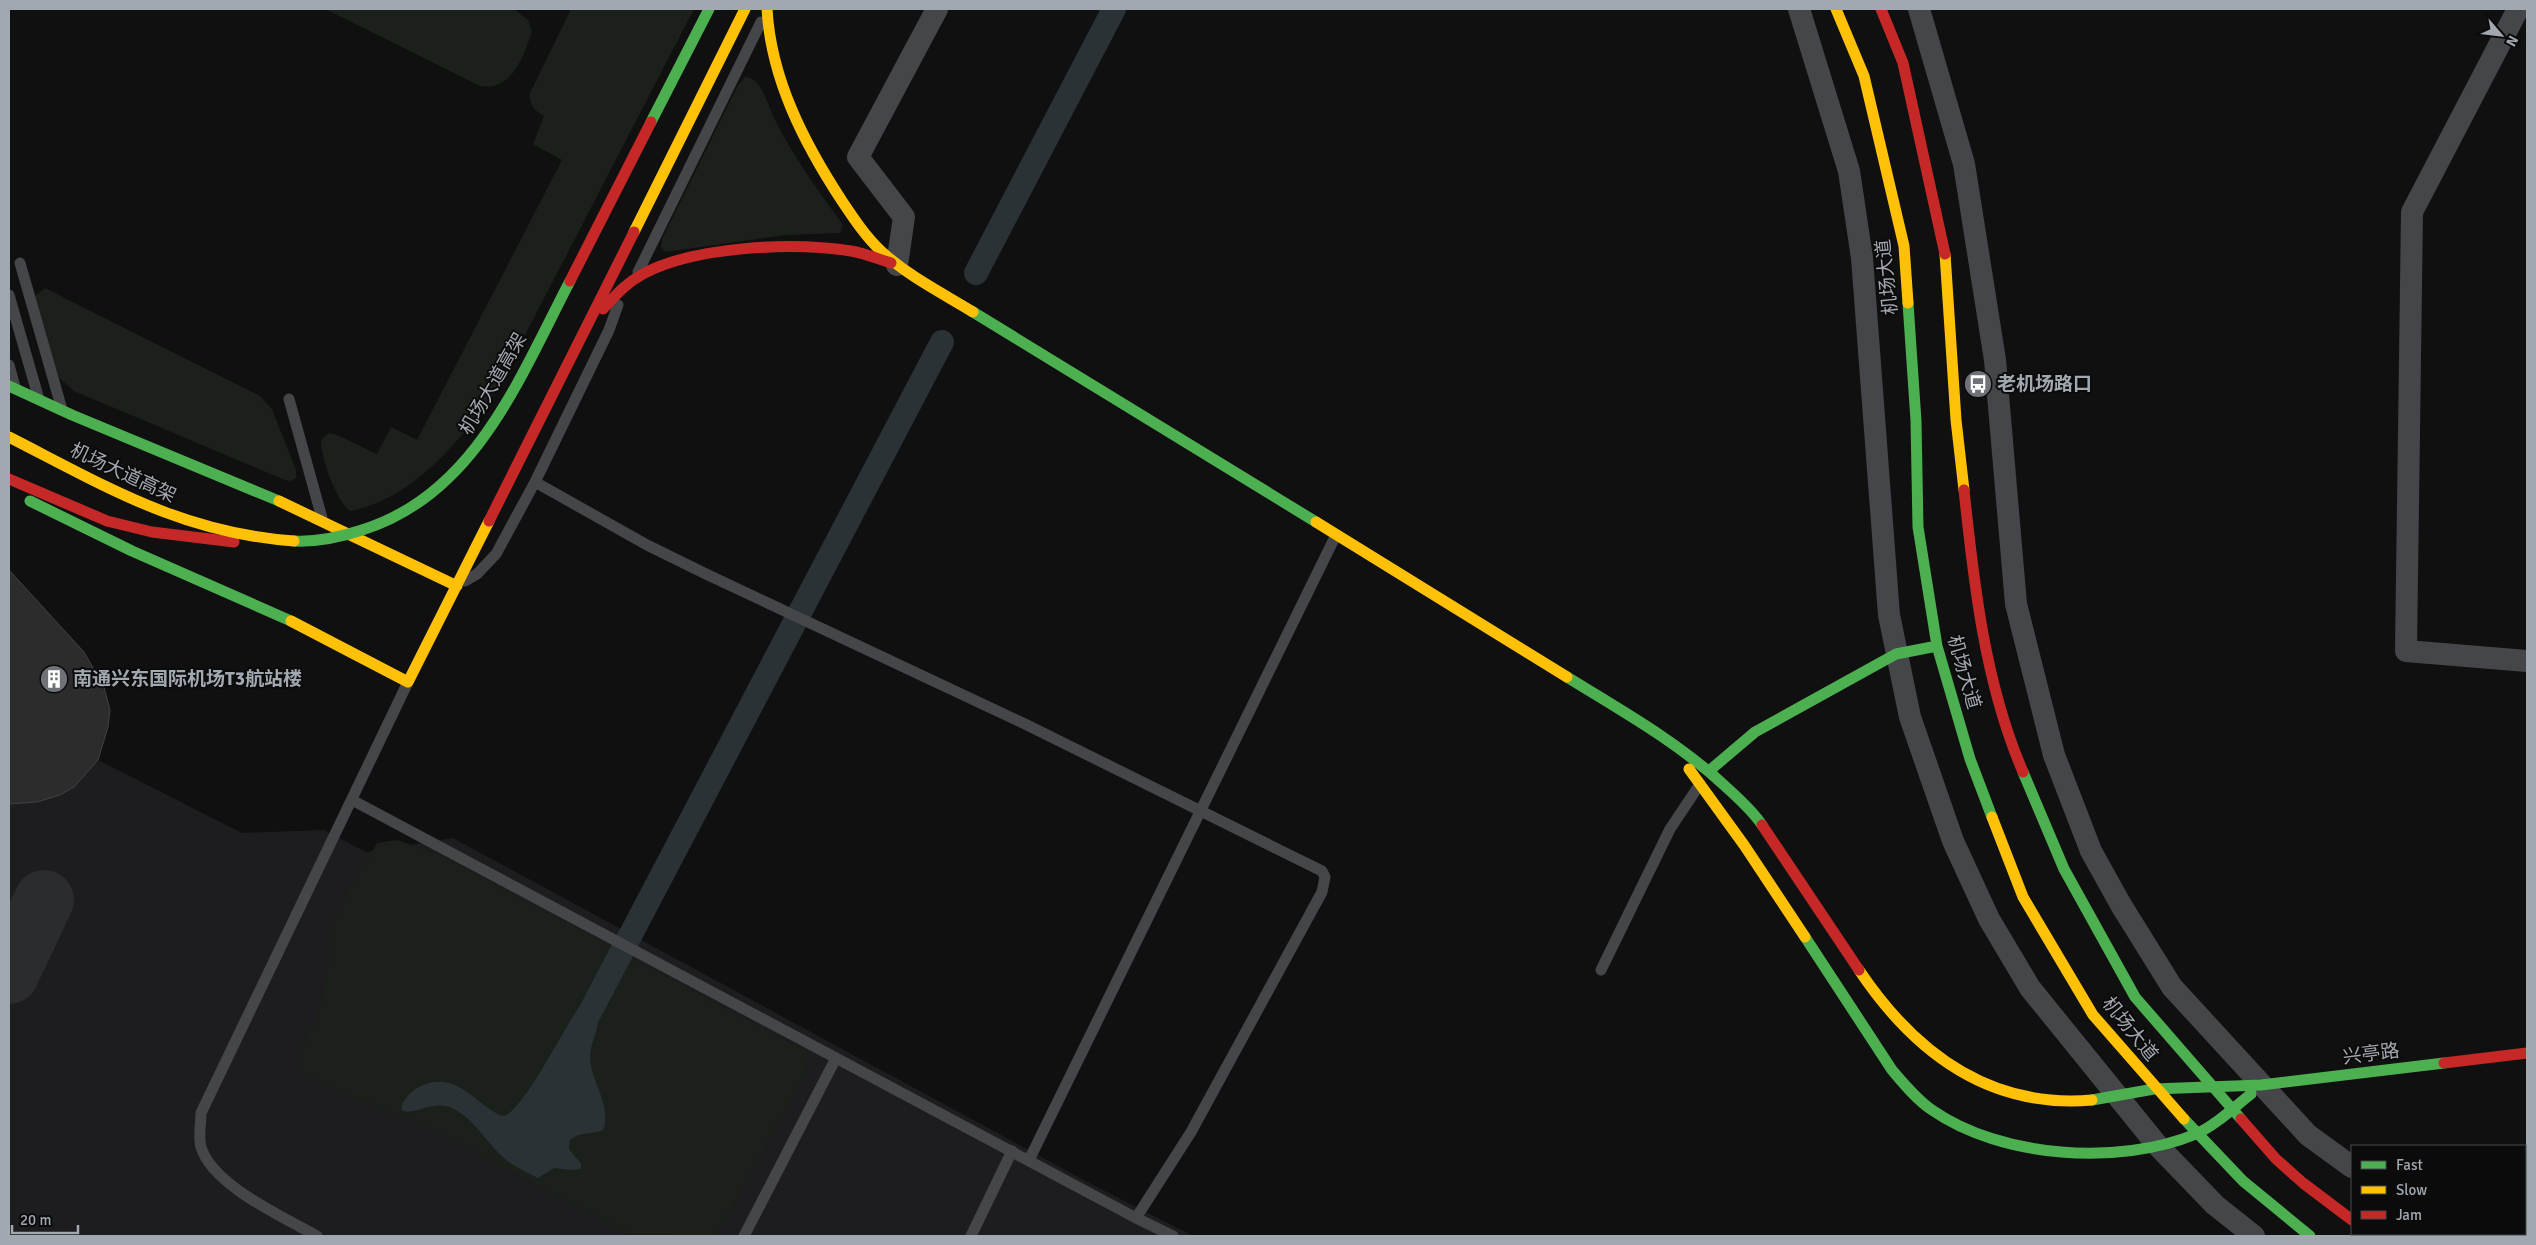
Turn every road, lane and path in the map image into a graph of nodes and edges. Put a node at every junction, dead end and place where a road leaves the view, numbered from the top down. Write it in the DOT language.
graph roads {
  1 [pos="709,9"];
  2 [pos="745,9"];
  3 [pos="767,9"];
  4 [pos="937,9"];
  5 [pos="1799,9"];
  6 [pos="1836,9"];
  7 [pos="1881,9"];
  8 [pos="1919,9"];
  9 [pos="2517,12"];
  10 [pos="630,241"];
  11 [pos="20,264"];
  12 [pos="897,265"];
  13 [pos="629,283"];
  14 [pos="9,295"];
  15 [pos="586,328"];
  16 [pos="9,365"];
  17 [pos="12,388"];
  18 [pos="289,399"];
  19 [pos="39,400"];
  20 [pos="62,411"];
  21 [pos="9,437"];
  22 [pos="9,480"];
  23 [pos="535,482"];
  24 [pos="9,490"];
  25 [pos="323,522"];
  26 [pos="1336,535"];
  27 [pos="284,543"];
  28 [pos="457,586"];
  29 [pos="1936,646"];
  30 [pos="1896,654"];
  31 [pos="2527,661"];
  32 [pos="408,682"];
  33 [pos="1668,739"];
  34 [pos="1709,771"];
  35 [pos="1700,784"];
  36 [pos="352,800"];
  37 [pos="1200,812"];
  38 [pos="1601,970"];
  39 [pos="2527,1053"];
  40 [pos="836,1058"];
  41 [pos="2262,1087"];
  42 [pos="2212,1088"];
  43 [pos="2156,1089"];
  44 [pos="2118,1097"];
  45 [pos="2221,1098"];
  46 [pos="2231,1109"];
  47 [pos="2197,1133"];
  48 [pos="2158,1146"];
  49 [pos="1012,1151"];
  50 [pos="1029,1160"];
  51 [pos="2351,1166"];
  52 [pos="1136,1218"];
  53 [pos="2351,1219"];
  54 [pos="317,1236"];
  55 [pos="744,1236"];
  56 [pos="971,1236"];
  57 [pos="1173,1236"];
  58 [pos="2254,1236"];
  59 [pos="2310,1236"];
  1 -- 27 [label="main road, 机场大道高架, bridge"];
  2 -- 10 [label="main road"];
  3 -- 12 [label="main road"];
  3 -- 13 [label="lane"];
  4 -- 12 [label="street"];
  5 -- 30 [label="street"];
  6 -- 29 [label="main road, 机场大道"];
  7 -- 42 [label="main road, 机场大道"];
  8 -- 41 [label="street"];
  9 -- 31 [label="street"];
  10 -- 13 [label="lane"];
  10 -- 15 [label="main road"];
  11 -- 20 [label="lane"];
  12 -- 13 [label="main road"];
  12 -- 26 [label="main road"];
  13 -- 15 [label="main road"];
  13 -- 23 [label="lane"];
  14 -- 19 [label="lane"];
  15 -- 28 [label="main road"];
  16 -- 17 [label="lane"];
  17 -- 19 [label="main road"];
  18 -- 25 [label="lane"];
  19 -- 20 [label="main road"];
  20 -- 25 [label="main road"];
  21 -- 27 [label="main road, 机场大道高架, bridge"];
  22 -- 27 [label="main road"];
  23 -- 28 [label="lane"];
  23 -- 37 [label="lane"];
  24 -- 32 [label="main road"];
  25 -- 28 [label="main road"];
  26 -- 33 [label="main road"];
  26 -- 37 [label="lane"];
  28 -- 32 [label="main road"];
  29 -- 30 [label="main road"];
  29 -- 43 [label="main road, 机场大道"];
  30 -- 34 [label="main road"];
  30 -- 44 [label="street"];
  32 -- 36 [label="lane"];
  33 -- 34 [label="main road"];
  33 -- 35 [label="main road"];
  34 -- 35 [label="lane"];
  34 -- 44 [label="main road"];
  35 -- 38 [label="lane"];
  35 -- 48 [label="main road"];
  36 -- 40 [label="lane"];
  36 -- 54 [label="lane"];
  37 -- 50 [label="lane"];
  37 -- 52 [label="lane"];
  39 -- 41 [label="main road, 兴亭路"];
  40 -- 49 [label="lane"];
  40 -- 55 [label="lane"];
  41 -- 42 [label="main road"];
  41 -- 45 [label="lane, 兴亭路"];
  41 -- 46 [label="main road"];
  41 -- 51 [label="street"];
  42 -- 43 [label="main road"];
  42 -- 45 [label="main road, 机场大道"];
  43 -- 44 [label="main road"];
  43 -- 45 [label="lane"];
  43 -- 47 [label="main road, 机场大道"];
  44 -- 48 [label="street"];
  45 -- 46 [label="main road, 机场大道"];
  45 -- 47 [label="lane"];
  46 -- 47 [label="main road"];
  46 -- 53 [label="main road, 机场大道"];
  47 -- 48 [label="main road"];
  47 -- 59 [label="main road, 机场大道"];
  48 -- 58 [label="street"];
  49 -- 50 [label="lane"];
  49 -- 56 [label="lane"];
  50 -- 52 [label="lane"];
  52 -- 57 [label="lane"];
}
